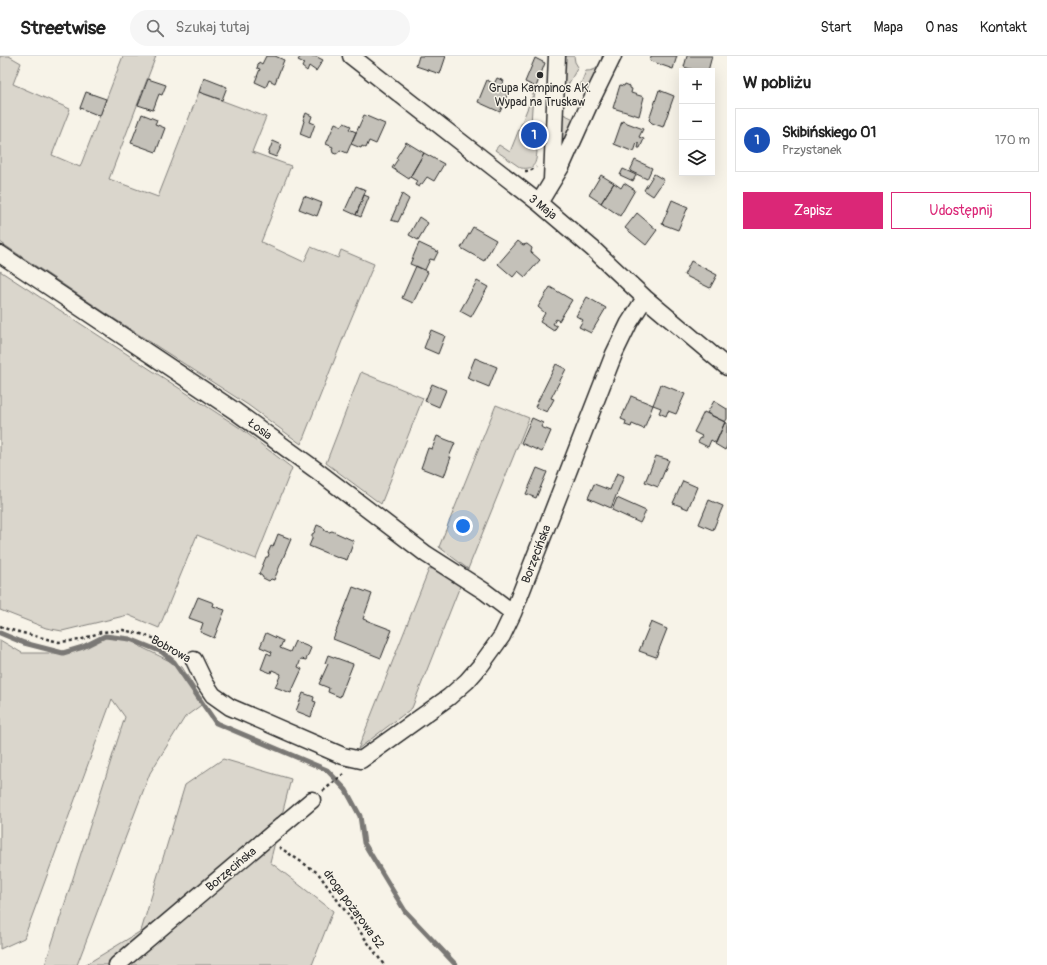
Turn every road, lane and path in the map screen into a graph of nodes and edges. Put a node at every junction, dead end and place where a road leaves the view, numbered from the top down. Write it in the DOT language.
graph roads {
  1 [pos="351,56"];
  2 [pos="557,56"];
  3 [pos="613,56"];
  4 [pos="553,161"];
  5 [pos="510,180"];
  6 [pos="552,181"];
  7 [pos="539,203"];
  8 [pos="0,254"];
  9 [pos="645,298"];
  10 [pos="727,367"];
  11 [pos="513,613"];
  12 [pos="0,626"];
  13 [pos="194,660"];
  14 [pos="361,760"];
  15 [pos="345,773"];
  16 [pos="312,800"];
  17 [pos="267,839"];
  18 [pos="117,965"];
  19 [pos="384,965"];
  1 -- 5 [label="street, 3 Maja"];
  2 -- 4 [label="street"];
  3 -- 6 [label="street"];
  4 -- 5 [label="path"];
  4 -- 6 [label="street"];
  5 -- 7 [label="street, 3 Maja"];
  6 -- 7 [label="street"];
  7 -- 9 [label="street, 3 Maja"];
  8 -- 11 [label="street, Łosia"];
  9 -- 10 [label="street, 3 Maja"];
  9 -- 11 [label="street, Borzęcińska"];
  11 -- 14 [label="street, Borzęcińska"];
  12 -- 13 [label="path, Bobrowa"];
  13 -- 14 [label="street, Bobrowa"];
  15 -- 16 [label="path"];
  16 -- 17 [label="street, Borzęcińska"];
  17 -- 18 [label="street, Borzęcińska"];
  17 -- 19 [label="path, droga pożarowa 52"];
}
